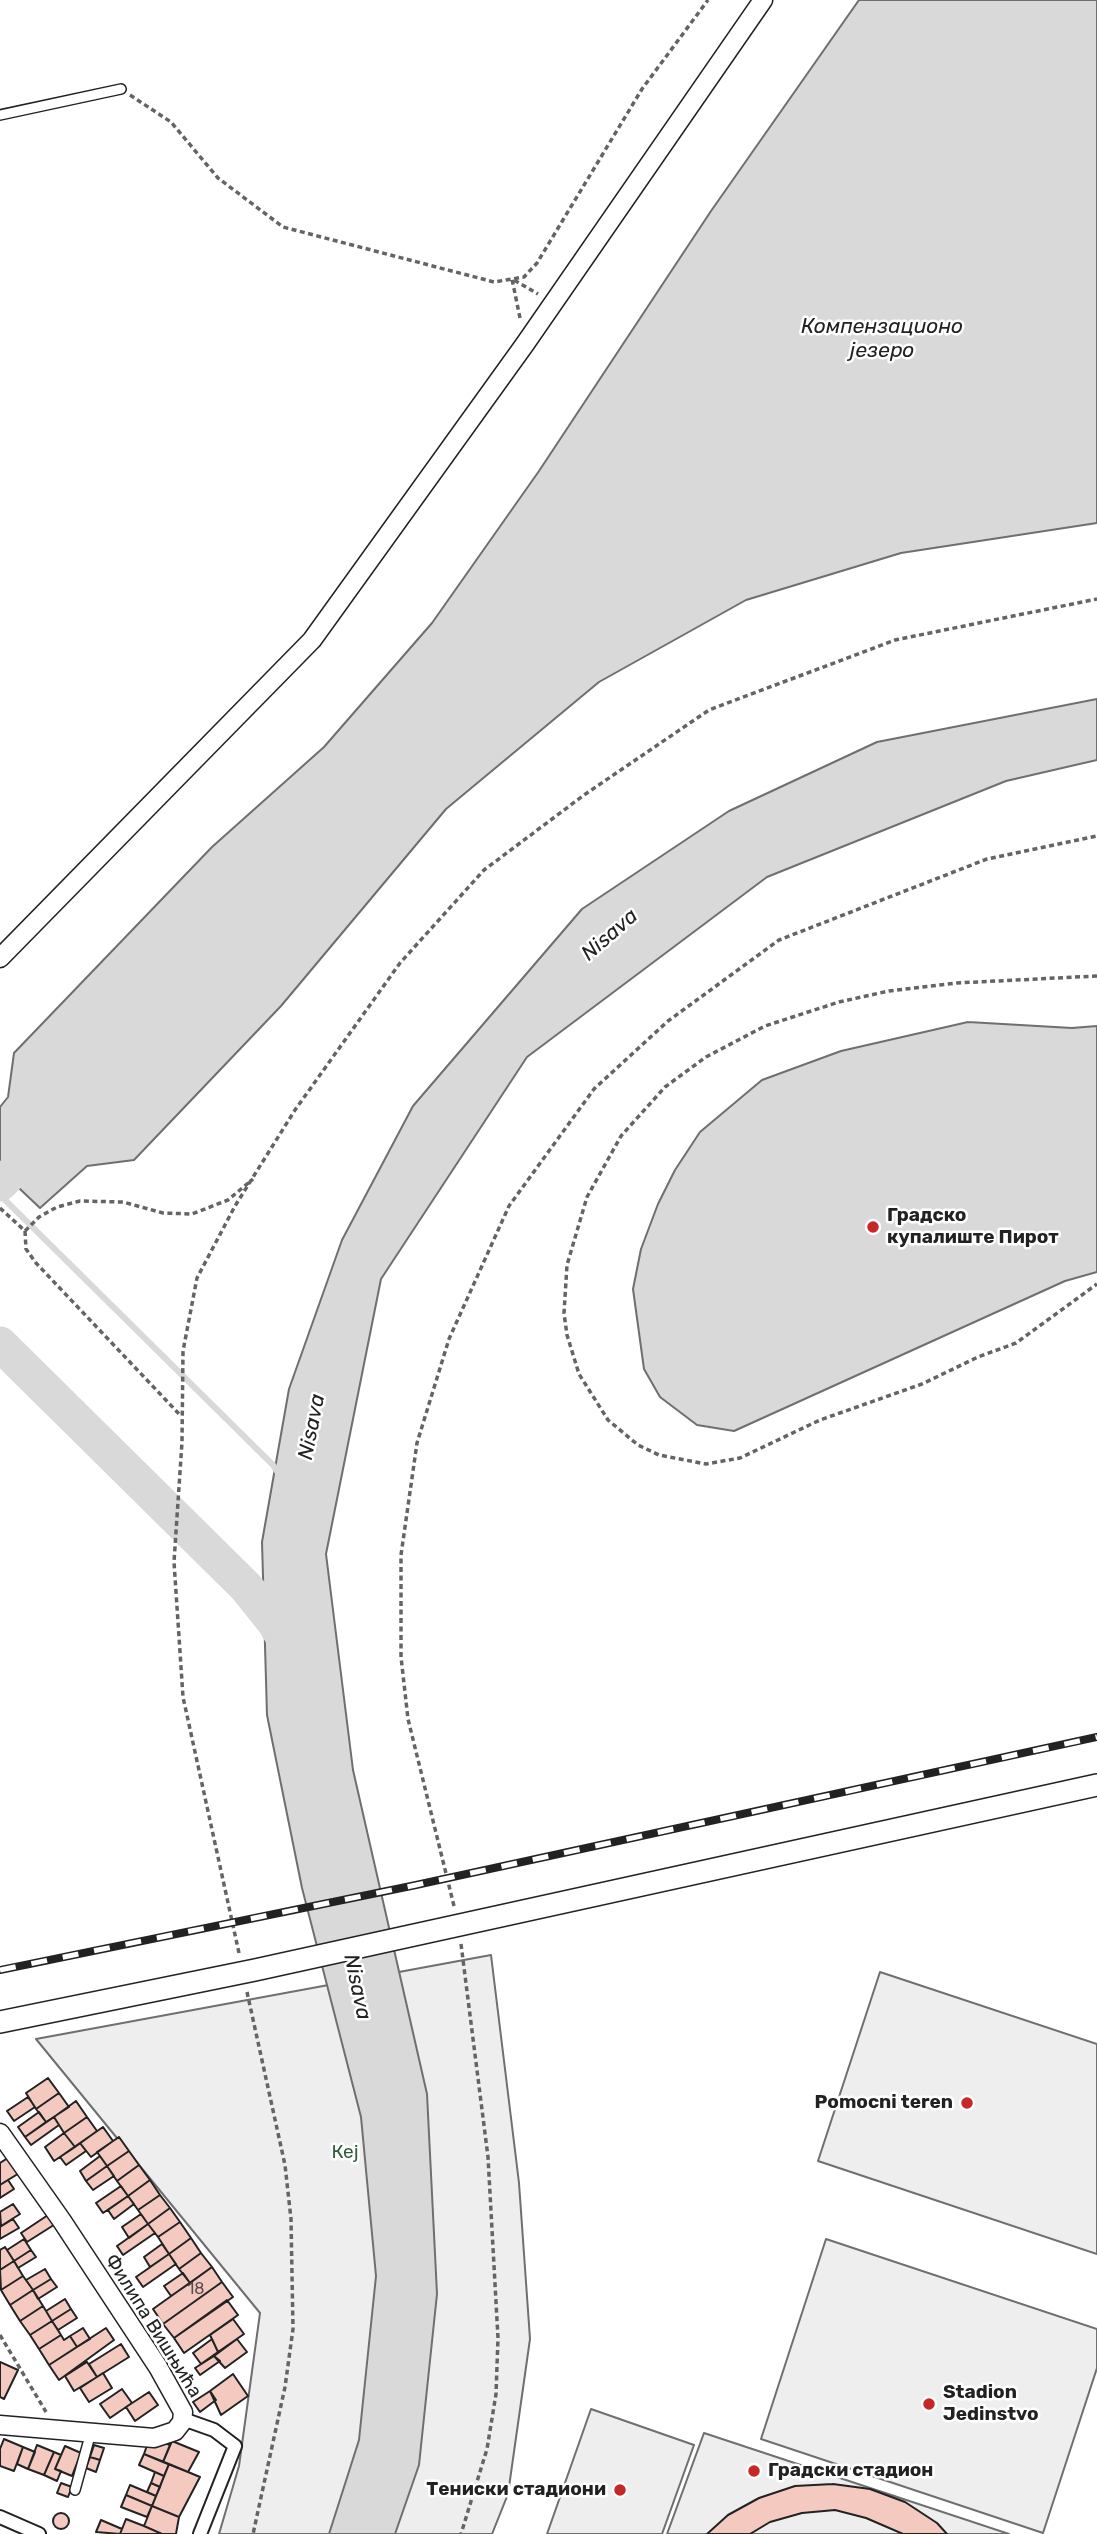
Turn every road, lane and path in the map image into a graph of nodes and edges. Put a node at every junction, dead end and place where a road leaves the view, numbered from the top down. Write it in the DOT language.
graph roads {
  1 [pos="708,0"];
  2 [pos="763,0"];
  3 [pos="121,89"];
  4 [pos="0,115"];
  5 [pos="512,279"];
  6 [pos="554,302"];
  7 [pos="525,344"];
  8 [pos="1097,599"];
  9 [pos="1097,836"];
  10 [pos="0,958"];
  11 [pos="1097,976"];
  12 [pos="257,1176"];
  13 [pos="0,1208"];
  14 [pos="25,1231"];
  15 [pos="1097,1284"];
  16 [pos="181,1416"];
  17 [pos="1097,1785"];
  18 [pos="458,1926"];
  19 [pos="249,1971"];
  20 [pos="0,2022"];
  21 [pos="0,2133"];
  22 [pos="0,2335"];
  23 [pos="183,2419"];
  24 [pos="0,2426"];
  25 [pos="55,2430"];
  26 [pos="90,2432"];
  27 [pos="75,2490"];
  28 [pos="0,2517"];
  29 [pos="39,2534"];
  30 [pos="200,2534"];
  31 [pos="253,2534"];
  32 [pos="461,2534"];
  1 -- 5 [label="path"];
  2 -- 6 [label="street"];
  3 -- 4 [label="lane"];
  3 -- 5 [label="path"];
  5 -- 6 [label="path"];
  5 -- 7 [label="path"];
  6 -- 7 [label="street"];
  7 -- 10 [label="street"];
  8 -- 12 [label="path"];
  9 -- 18 [label="path"];
  11 -- 15 [label="path"];
  12 -- 14 [label="path"];
  12 -- 16 [label="path"];
  13 -- 14 [label="path"];
  14 -- 16 [label="path"];
  16 -- 19 [label="path"];
  17 -- 18 [label="street"];
  18 -- 19 [label="street"];
  18 -- 32 [label="path"];
  19 -- 20 [label="street"];
  19 -- 31 [label="path"];
  21 -- 23 [label="street, Филипа Вишњића"];
  22 -- 25 [label="path"];
  23 -- 26 [label="street, Филипа Вишњића"];
  23 -- 30 [label="street"];
  24 -- 25 [label="street, Филипа Вишњића"];
  25 -- 26 [label="street, Филипа Вишњића"];
  26 -- 27 [label="lane"];
  28 -- 29 [label="street"];
}
